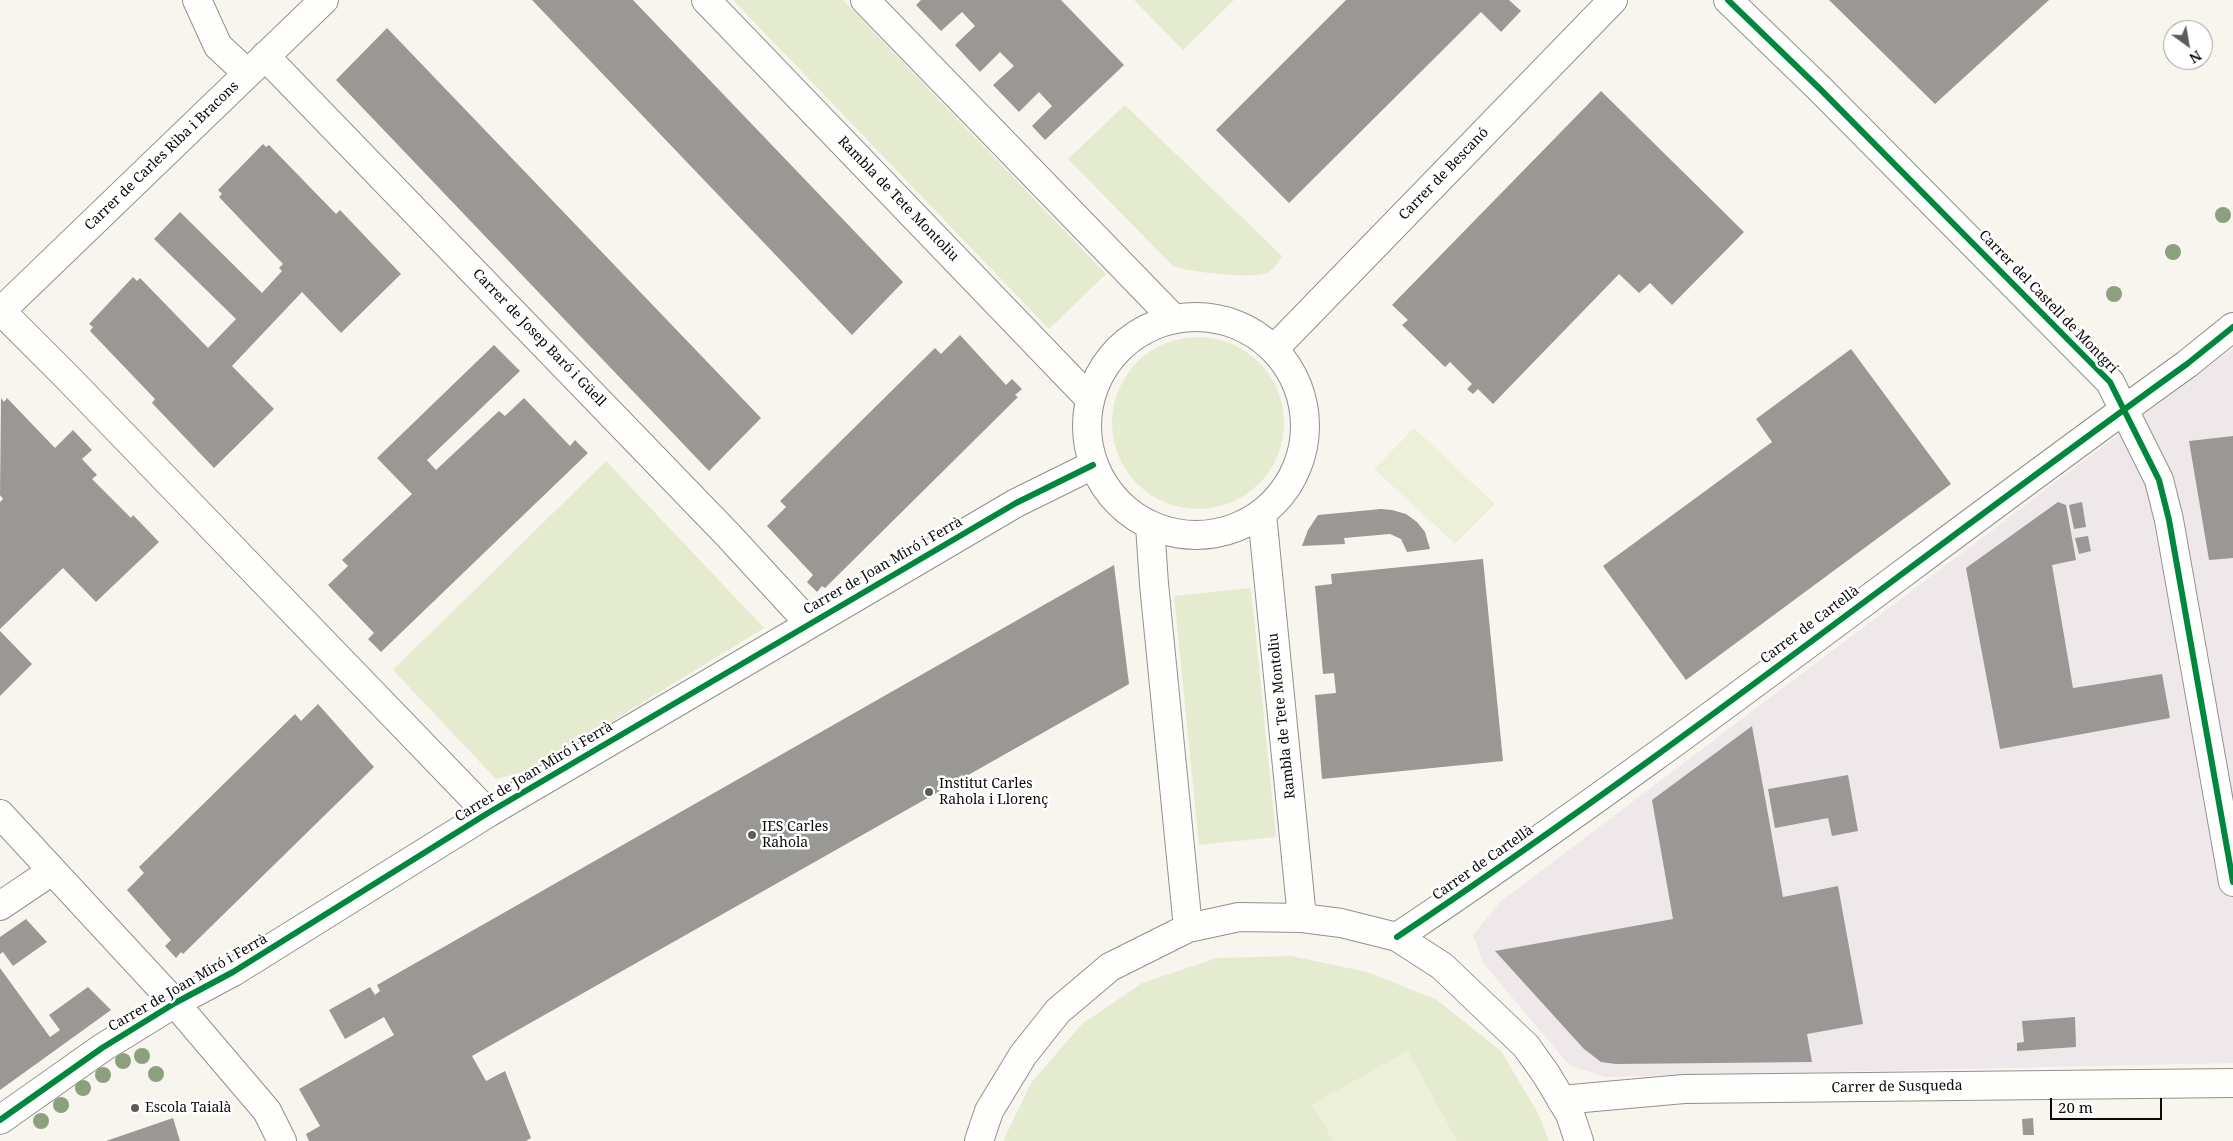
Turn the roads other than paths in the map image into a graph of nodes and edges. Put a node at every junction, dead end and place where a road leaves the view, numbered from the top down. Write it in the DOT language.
graph roads {
  1 [pos="197,0"];
  2 [pos="324,0"];
  3 [pos="706,0"];
  4 [pos="865,0"];
  5 [pos="1613,0"];
  6 [pos="1728,0"];
  7 [pos="256,65"];
  8 [pos="0,311"];
  9 [pos="1172,318"];
  10 [pos="2233,326"];
  11 [pos="1275,348"];
  12 [pos="1089,398"];
  13 [pos="2123,410"];
  14 [pos="1093,465"];
  15 [pos="1262,514"];
  16 [pos="1150,526"];
  17 [pos="809,623"];
  18 [pos="0,814"];
  19 [pos="488,814"];
  20 [pos="52,871"];
  21 [pos="2233,882"];
  22 [pos="0,906"];
  23 [pos="1302,918"];
  24 [pos="1188,928"];
  25 [pos="1397,936"];
  26 [pos="175,1003"];
  27 [pos="2233,1083"];
  28 [pos="1561,1100"];
  29 [pos="0,1120"];
  30 [pos="282,1141"];
  31 [pos="979,1141"];
  32 [pos="1579,1141"];
  1 -- 7 [label="street, Carrer de Josep Baró i Güell"];
  2 -- 7 [label="street, Carrer de Carles Riba i Bracons"];
  3 -- 12 [label="street, Rambla de Tete Montoliu"];
  4 -- 9 [label="street"];
  5 -- 11 [label="street, Carrer de Bescanó"];
  6 -- 13 [label="street, Carrer del Castell de Montgrí"];
  7 -- 8 [label="street, Carrer de Carles Riba i Bracons"];
  7 -- 17 [label="street, Carrer de Josep Baró i Güell"];
  8 -- 19 [label="street"];
  9 -- 11 [label="street"];
  9 -- 12 [label="street"];
  10 -- 13 [label="street, Carrer de Cartellà"];
  11 -- 15 [label="street"];
  12 -- 14 [label="street"];
  13 -- 21 [label="street, Carrer del Castell de Montgrí"];
  13 -- 25 [label="street, Carrer de Cartellà"];
  14 -- 16 [label="street"];
  14 -- 17 [label="street, Carrer de Joan Miró i Ferrà"];
  15 -- 16 [label="street"];
  15 -- 23 [label="street, Rambla de Tete Montoliu"];
  16 -- 24 [label="street"];
  17 -- 19 [label="street, Carrer de Joan Miró i Ferrà"];
  18 -- 20 [label="street"];
  19 -- 26 [label="street, Carrer de Joan Miró i Ferrà"];
  20 -- 22 [label="street"];
  20 -- 26 [label="street"];
  23 -- 24 [label="street"];
  23 -- 25 [label="street"];
  24 -- 31 [label="street"];
  25 -- 28 [label="street"];
  26 -- 29 [label="street, Carrer de Joan Miró i Ferrà"];
  26 -- 30 [label="street"];
  27 -- 28 [label="street, Carrer de Susqueda"];
  28 -- 32 [label="street"];
}
